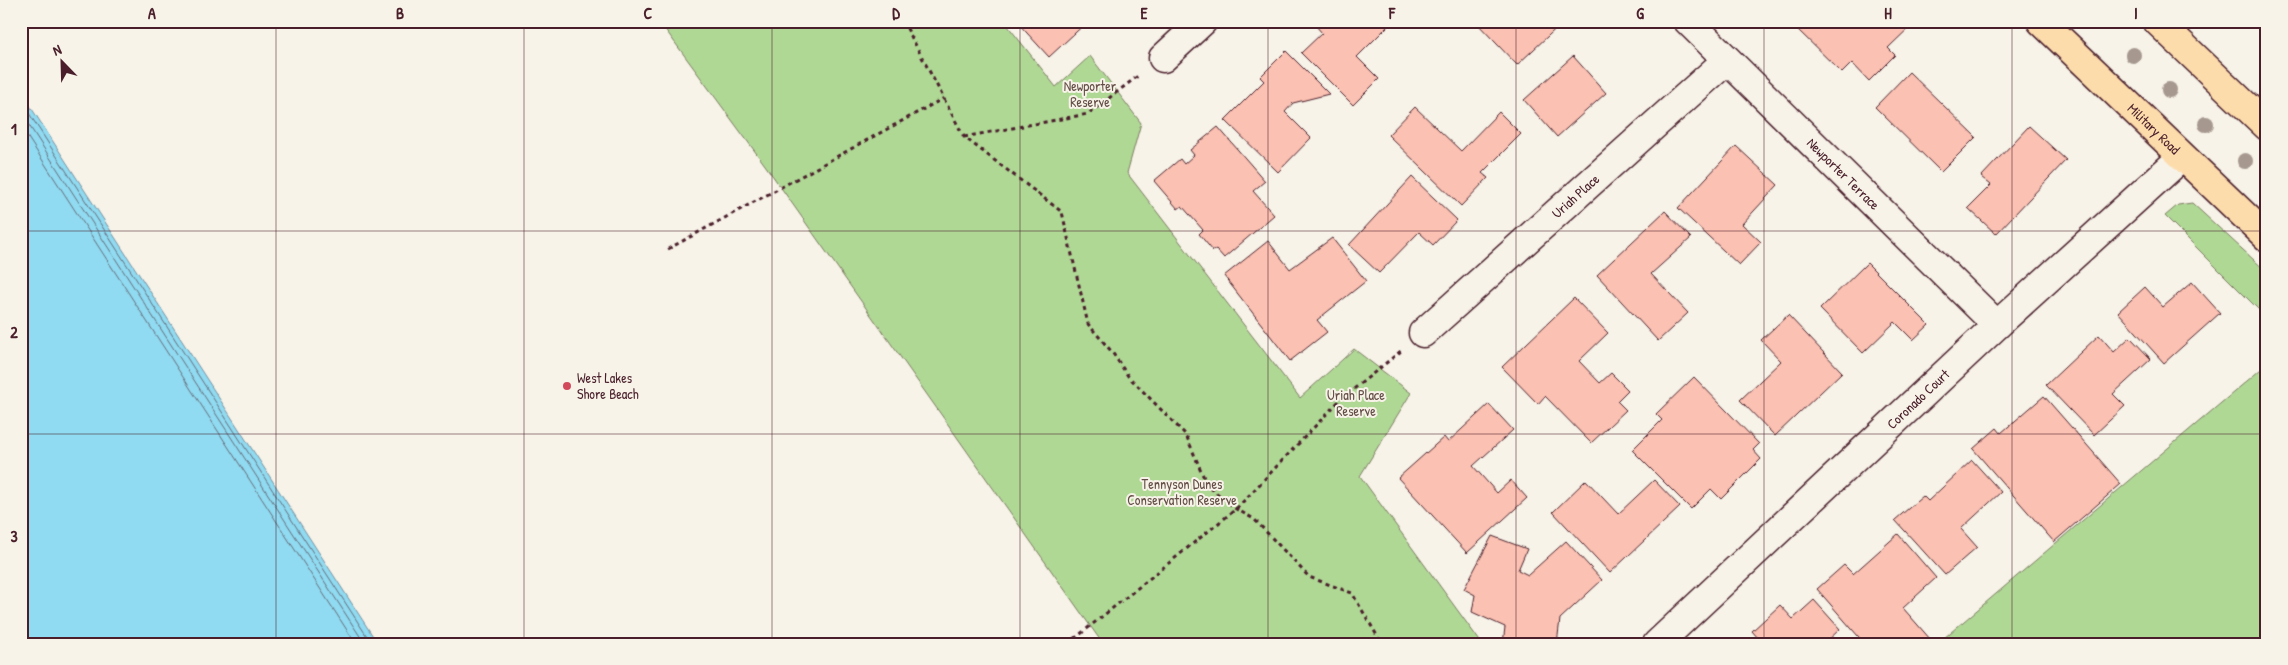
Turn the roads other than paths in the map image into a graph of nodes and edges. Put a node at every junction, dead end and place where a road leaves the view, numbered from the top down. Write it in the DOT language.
graph roads {
  1 [pos="1203,21"];
  2 [pos="1688,21"];
  3 [pos="2041,21"];
  4 [pos="2157,21"];
  5 [pos="1163,58"];
  6 [pos="1728,60"];
  7 [pos="2267,126"];
  8 [pos="2182,157"];
  9 [pos="2267,237"];
  10 [pos="1998,325"];
  11 [pos="1423,333"];
  12 [pos="1656,644"];
  1 -- 5 [label="street"];
  2 -- 6 [label="street, Newporter Terrace"];
  3 -- 8 [label="main road, Military Road"];
  4 -- 7 [label="main road"];
  6 -- 10 [label="street, Newporter Terrace"];
  6 -- 11 [label="street, Uriah Place"];
  8 -- 9 [label="main road, Military Road"];
  8 -- 10 [label="street, Coronado Court"];
  10 -- 12 [label="street, Coronado Court"];
}
